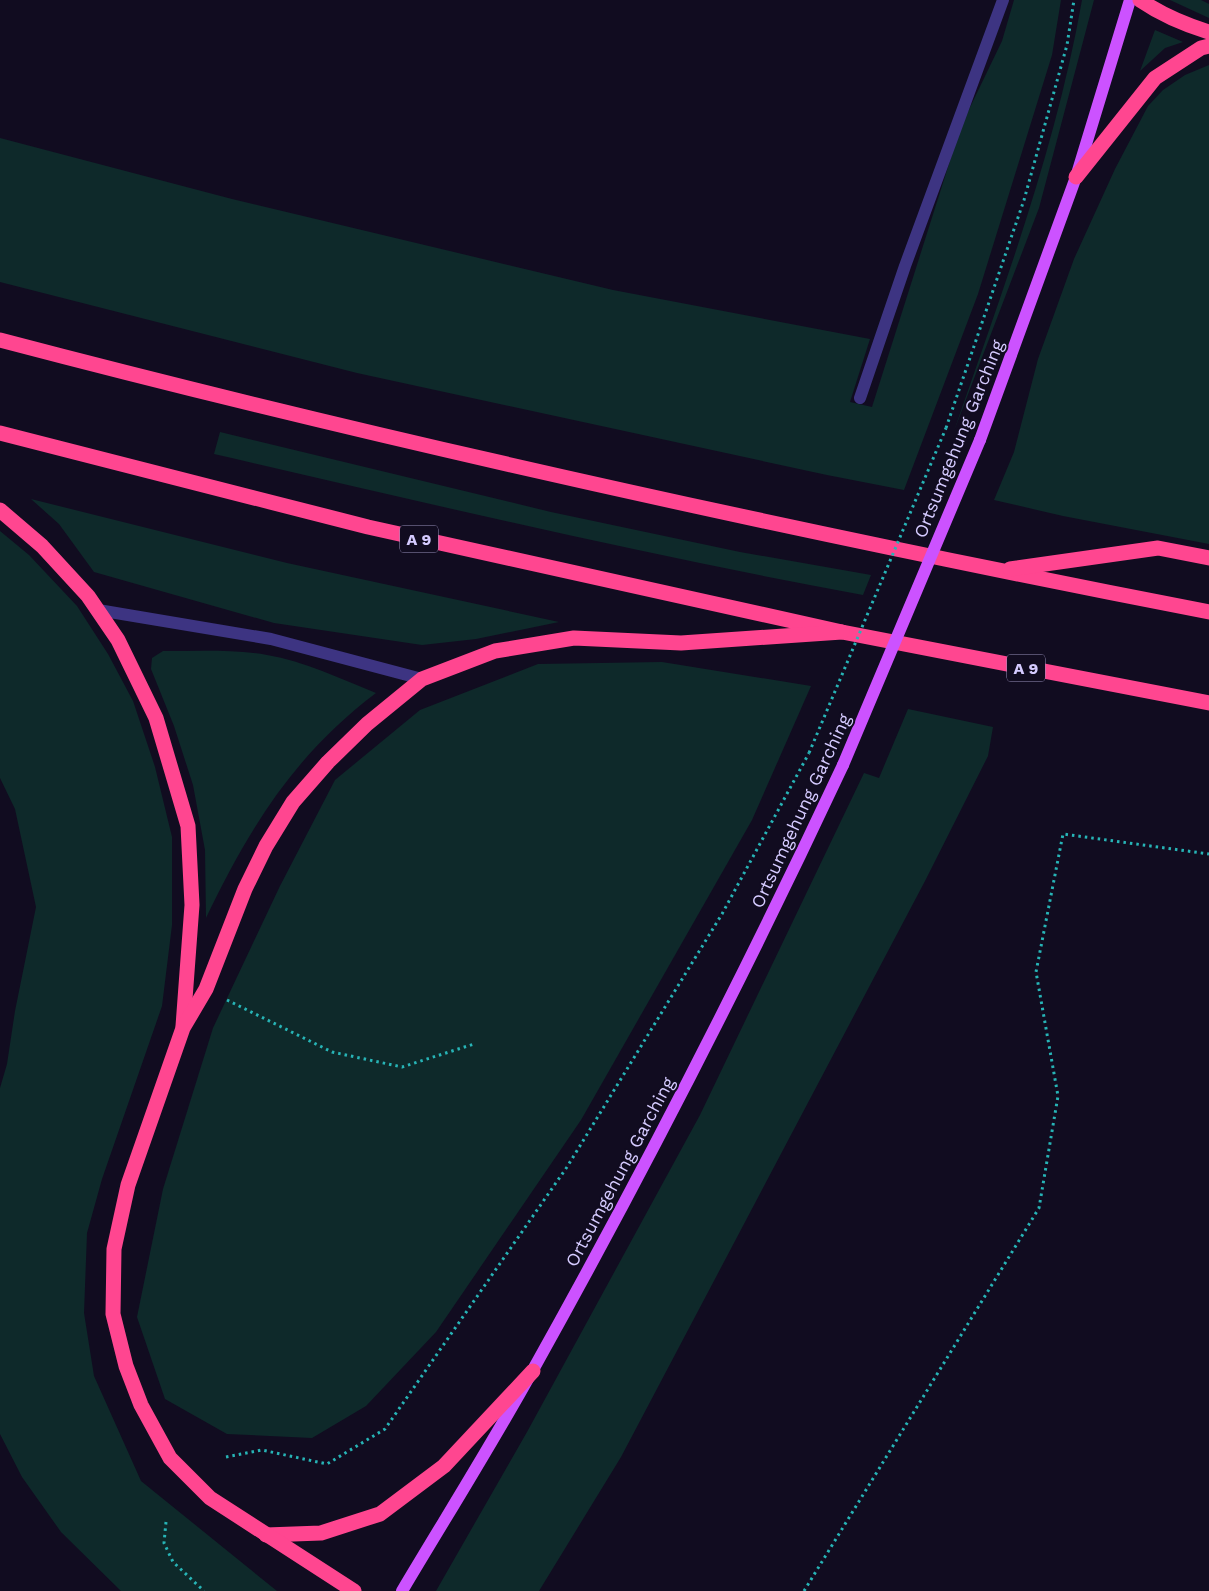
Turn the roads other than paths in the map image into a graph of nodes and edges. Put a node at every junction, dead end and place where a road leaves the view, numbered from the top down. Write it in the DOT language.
graph roads {
  1 [pos="1003,0"];
  2 [pos="1130,0"];
  3 [pos="1140,0"];
  4 [pos="1209,32"];
  5 [pos="1209,46"];
  6 [pos="1076,177"];
  7 [pos="0,340"];
  8 [pos="860,398"];
  9 [pos="0,433"];
  10 [pos="0,510"];
  11 [pos="1209,558"];
  12 [pos="999,571"];
  13 [pos="98,610"];
  14 [pos="1209,612"];
  15 [pos="842,632"];
  16 [pos="422,679"];
  17 [pos="1209,704"];
  18 [pos="183,1028"];
  19 [pos="533,1371"];
  20 [pos="266,1535"];
  21 [pos="354,1591"];
  22 [pos="402,1591"];
  1 -- 8 [label="lane"];
  2 -- 6 [label="main road, Ortsumgehung Garching"];
  3 -- 4 [label="highway"];
  5 -- 6 [label="highway"];
  6 -- 19 [label="main road, Ortsumgehung Garching, bridge"];
  7 -- 12 [label="highway"];
  9 -- 15 [label="highway, A 9"];
  10 -- 13 [label="highway"];
  11 -- 12 [label="highway"];
  12 -- 14 [label="highway"];
  13 -- 16 [label="lane"];
  13 -- 18 [label="highway"];
  15 -- 16 [label="highway"];
  15 -- 17 [label="highway, A 9"];
  16 -- 18 [label="highway"];
  18 -- 20 [label="highway"];
  19 -- 20 [label="highway"];
  19 -- 22 [label="main road, Ortsumgehung Garching"];
  20 -- 21 [label="highway"];
}
